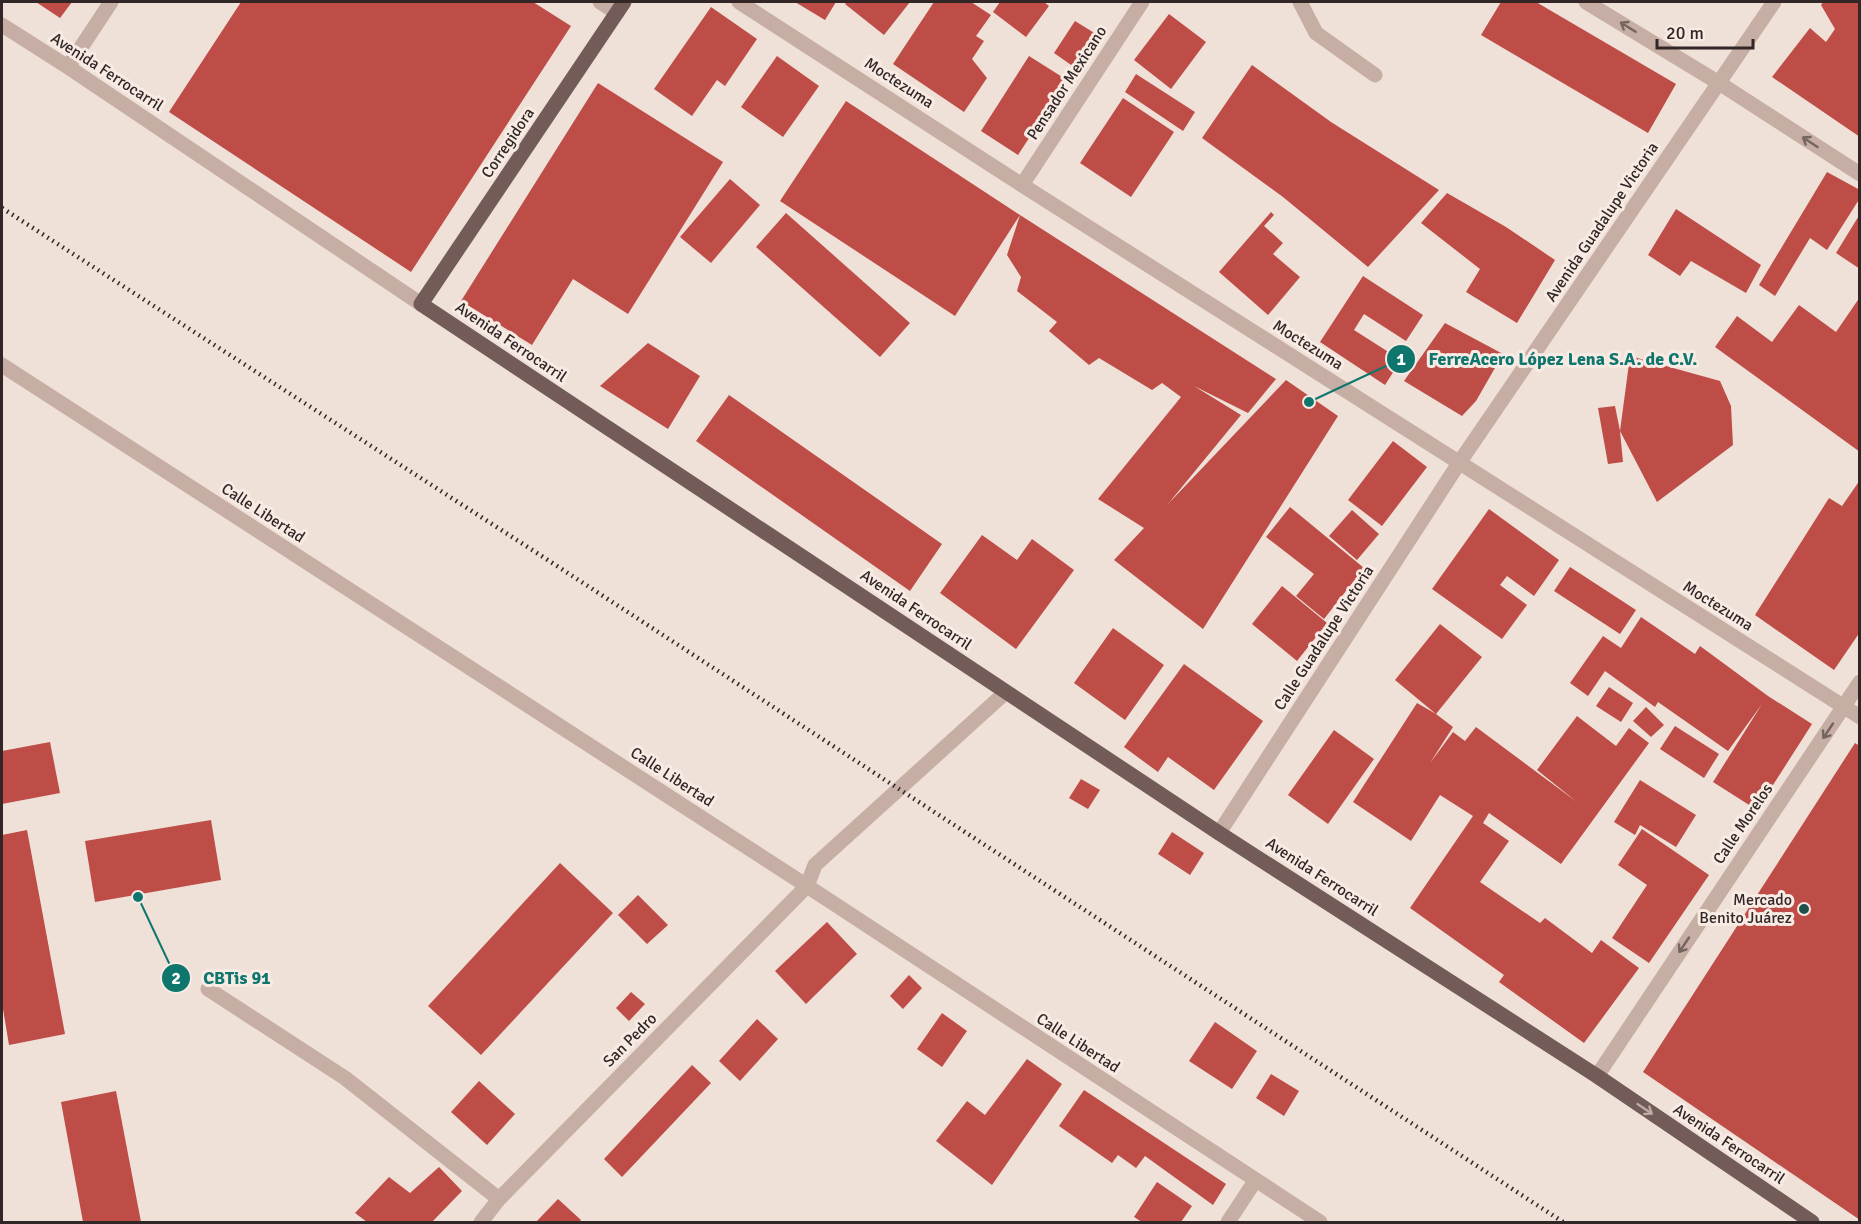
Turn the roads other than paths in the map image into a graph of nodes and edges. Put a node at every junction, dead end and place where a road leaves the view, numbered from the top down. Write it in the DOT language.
graph roads {
  1 [pos="111,2"];
  2 [pos="600,2"];
  3 [pos="739,2"];
  4 [pos="1142,2"];
  5 [pos="1300,2"];
  6 [pos="1586,2"];
  7 [pos="1774,2"];
  8 [pos="620,7"];
  9 [pos="2,26"];
  10 [pos="68,67"];
  11 [pos="1375,75"];
  12 [pos="1719,83"];
  13 [pos="1860,174"];
  14 [pos="1022,185"];
  15 [pos="421,304"];
  16 [pos="2,365"];
  17 [pos="1459,463"];
  18 [pos="1860,682"];
  19 [pos="1006,692"];
  20 [pos="1844,707"];
  21 [pos="1860,717"];
  22 [pos="1219,833"];
  23 [pos="807,886"];
  24 [pos="208,989"];
  25 [pos="1597,1076"];
  26 [pos="1255,1181"];
  27 [pos="499,1199"];
  28 [pos="481,1222"];
  29 [pos="1228,1222"];
  30 [pos="1320,1222"];
  31 [pos="1812,1222"];
  1 -- 10 [label="street"];
  2 -- 8 [label="street"];
  3 -- 14 [label="street, Moctezuma"];
  4 -- 14 [label="street, Pensador Mexicano"];
  5 -- 11 [label="street"];
  12 -- 6 [label="street, one-way"];
  7 -- 12 [label="street, Avenida Guadalupe Victoria"];
  8 -- 15 [label="main road, Corregidora"];
  9 -- 10 [label="street, Avenida Ferrocarril"];
  10 -- 15 [label="street, Avenida Ferrocarril"];
  13 -- 12 [label="street, one-way"];
  12 -- 17 [label="street, Avenida Guadalupe Victoria"];
  14 -- 17 [label="street, Moctezuma"];
  15 -- 19 [label="main road, Avenida Ferrocarril"];
  16 -- 23 [label="street, Calle Libertad"];
  17 -- 20 [label="street, Moctezuma"];
  17 -- 22 [label="street, Calle Guadalupe Victoria"];
  18 -- 20 [label="street, Calle Morelos"];
  19 -- 22 [label="main road, Avenida Ferrocarril"];
  19 -- 23 [label="street, San Pedro"];
  20 -- 21 [label="street, Moctezuma"];
  20 -- 25 [label="street, Calle Morelos, one-way"];
  22 -- 25 [label="main road, Avenida Ferrocarril"];
  23 -- 26 [label="street, Calle Libertad"];
  23 -- 27 [label="street, San Pedro"];
  24 -- 27 [label="street"];
  25 -- 31 [label="main road, Avenida Ferrocarril, one-way"];
  26 -- 29 [label="street"];
  26 -- 30 [label="street, Calle Libertad"];
  27 -- 28 [label="street, San Pedro"];
}
